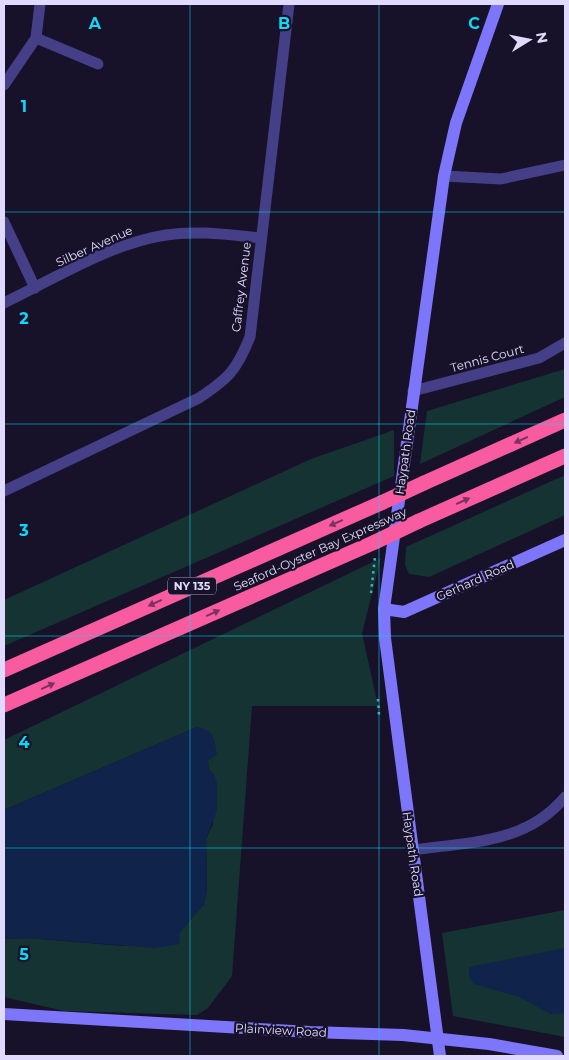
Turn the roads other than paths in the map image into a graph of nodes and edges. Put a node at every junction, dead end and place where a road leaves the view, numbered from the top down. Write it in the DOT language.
graph roads {
  1 [pos="40,4"];
  2 [pos="290,4"];
  3 [pos="498,4"];
  4 [pos="36,38"];
  5 [pos="98,64"];
  6 [pos="4,85"];
  7 [pos="565,165"];
  8 [pos="444,176"];
  9 [pos="4,222"];
  10 [pos="261,238"];
  11 [pos="35,288"];
  12 [pos="4,303"];
  13 [pos="565,343"];
  14 [pos="413,391"];
  15 [pos="565,420"];
  16 [pos="565,456"];
  17 [pos="4,491"];
  18 [pos="565,540"];
  19 [pos="384,609"];
  20 [pos="4,670"];
  21 [pos="4,705"];
  22 [pos="565,797"];
  23 [pos="412,850"];
  24 [pos="4,1014"];
  25 [pos="438,1039"];
  26 [pos="440,1056"];
  27 [pos="557,1056"];
  1 -- 4 [label="street"];
  2 -- 10 [label="street, Caffrey Avenue"];
  3 -- 8 [label="street, Haypath Road"];
  4 -- 5 [label="street"];
  4 -- 6 [label="street"];
  7 -- 8 [label="street"];
  8 -- 14 [label="street, Haypath Road"];
  9 -- 11 [label="street"];
  10 -- 11 [label="street, Silber Avenue"];
  10 -- 17 [label="street, Caffrey Avenue"];
  11 -- 12 [label="street, Silber Avenue"];
  13 -- 14 [label="street, Tennis Court"];
  14 -- 19 [label="street, Haypath Road"];
  15 -- 20 [label="highway, Seaford-Oyster Bay Expressway / NY 135, one-way, bridge"];
  21 -- 16 [label="highway, Seaford-Oyster Bay Expressway / NY 135, one-way, bridge"];
  18 -- 19 [label="street, Gerhard Road"];
  19 -- 23 [label="street, Haypath Road"];
  22 -- 23 [label="street"];
  23 -- 25 [label="street, Haypath Road"];
  24 -- 25 [label="street, Plainview Road"];
  25 -- 26 [label="street, Haypath Road"];
  25 -- 27 [label="street, Plainview Road"];
}
